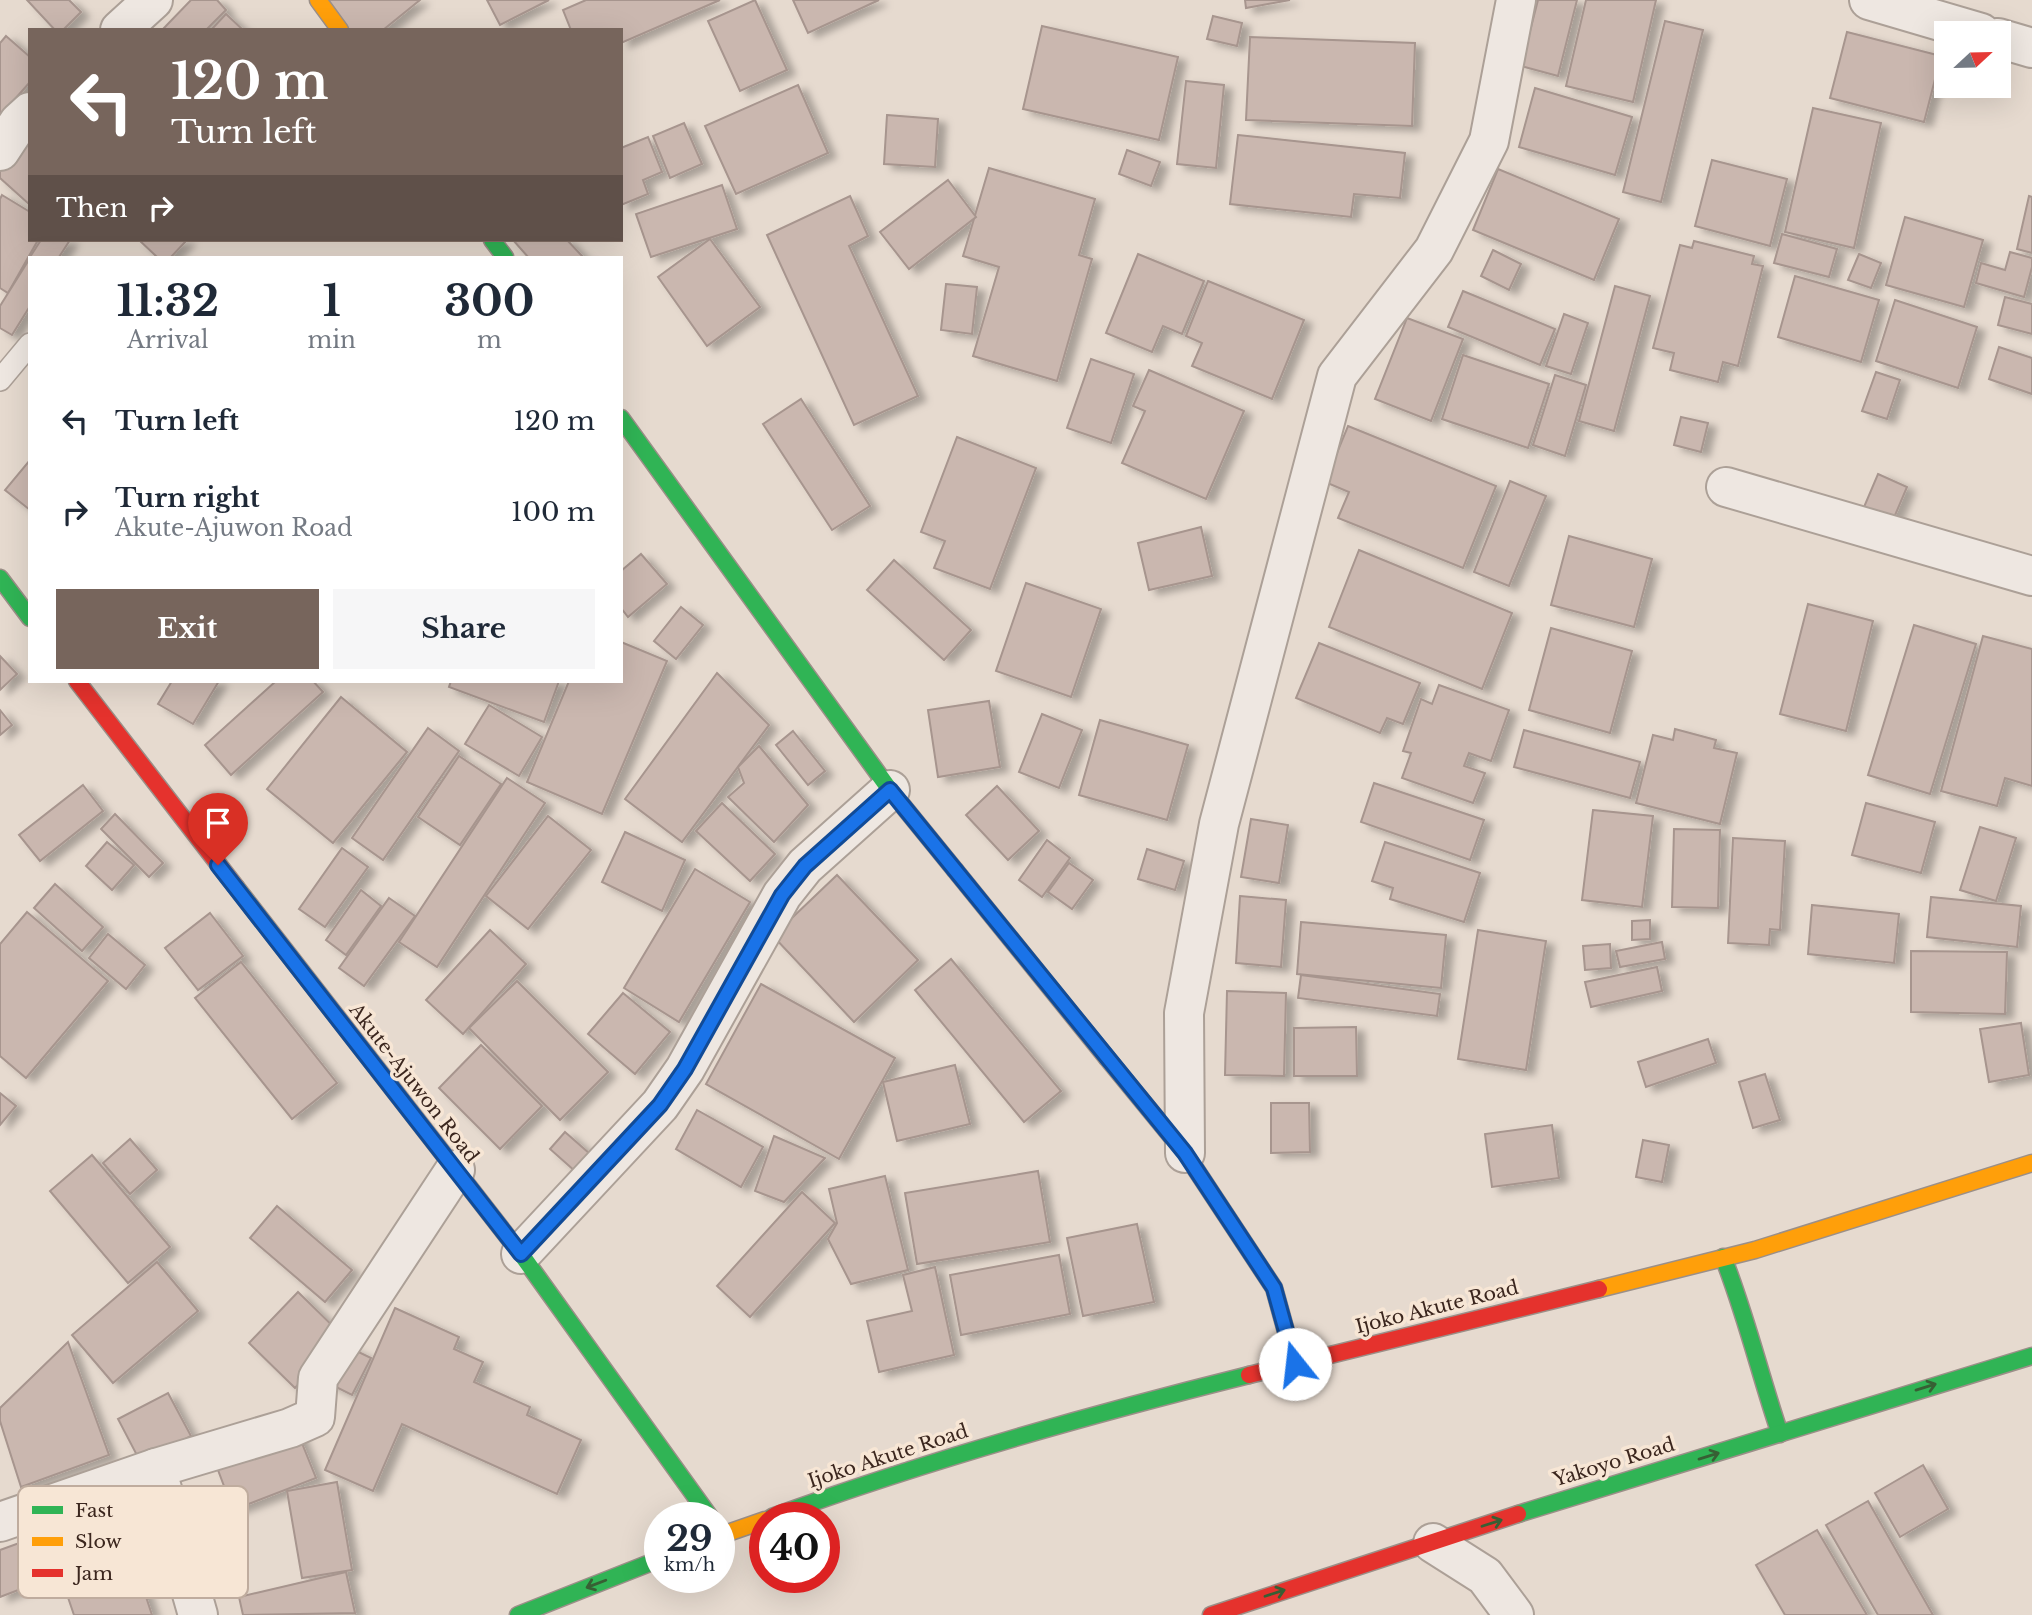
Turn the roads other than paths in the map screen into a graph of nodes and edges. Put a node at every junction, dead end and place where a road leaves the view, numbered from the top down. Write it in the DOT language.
graph roads {
  1 [pos="153,0"];
  2 [pos="318,0"];
  3 [pos="1516,0"];
  4 [pos="1869,0"];
  5 [pos="1940,21"];
  6 [pos="123,28"];
  7 [pos="339,28"];
  8 [pos="2011,42"];
  9 [pos="2032,48"];
  10 [pos="28,115"];
  11 [pos="0,151"];
  12 [pos="494,242"];
  13 [pos="504,256"];
  14 [pos="28,346"];
  15 [pos="0,380"];
  16 [pos="623,421"];
  17 [pos="1726,486"];
  18 [pos="2032,576"];
  19 [pos="0,578"];
  20 [pos="28,615"];
  21 [pos="79,683"];
  22 [pos="890,790"];
  23 [pos="1185,1153"];
  24 [pos="2032,1163"];
  25 [pos="455,1170"];
  26 [pos="521,1254"];
  27 [pos="1723,1256"];
  28 [pos="2032,1356"];
  29 [pos="1295,1364"];
  30 [pos="1780,1434"];
  31 [pos="156,1468"];
  32 [pos="104,1486"];
  33 [pos="161,1486"];
  34 [pos="699,1502"];
  35 [pos="813,1502"];
  36 [pos="18,1516"];
  37 [pos="0,1522"];
  38 [pos="1433,1543"];
  39 [pos="644,1565"];
  40 [pos="193,1598"];
  41 [pos="198,1615"];
  42 [pos="518,1615"];
  43 [pos="1211,1615"];
  44 [pos="1514,1615"];
  1 -- 6 [label="street"];
  2 -- 7 [label="main road"];
  3 -- 23 [label="street"];
  4 -- 5 [label="street"];
  8 -- 9 [label="street"];
  10 -- 11 [label="street"];
  12 -- 13 [label="main road"];
  14 -- 15 [label="lane"];
  16 -- 22 [label="main road"];
  17 -- 18 [label="street"];
  19 -- 20 [label="main road"];
  21 -- 25 [label="main road, Akute-Ajuwon Road"];
  22 -- 23 [label="main road"];
  22 -- 26 [label="street"];
  23 -- 29 [label="main road"];
  24 -- 27 [label="main road, Ijoko Akute Road"];
  25 -- 26 [label="main road, Akute-Ajuwon Road"];
  25 -- 31 [label="street"];
  26 -- 34 [label="main road, Akute-Ajuwon Road"];
  27 -- 29 [label="main road, Ijoko Akute Road"];
  27 -- 30 [label="main road"];
  30 -- 28 [label="main road, Yakoyo Road, one-way"];
  29 -- 35 [label="main road, Ijoko Akute Road"];
  38 -- 30 [label="main road, Yakoyo Road, one-way"];
  31 -- 32 [label="street"];
  31 -- 33 [label="street"];
  36 -- 37 [label="street"];
  43 -- 38 [label="main road, Yakoyo Road, one-way"];
  38 -- 44 [label="street"];
  39 -- 42 [label="main road, one-way"];
  40 -- 41 [label="street"];
}
